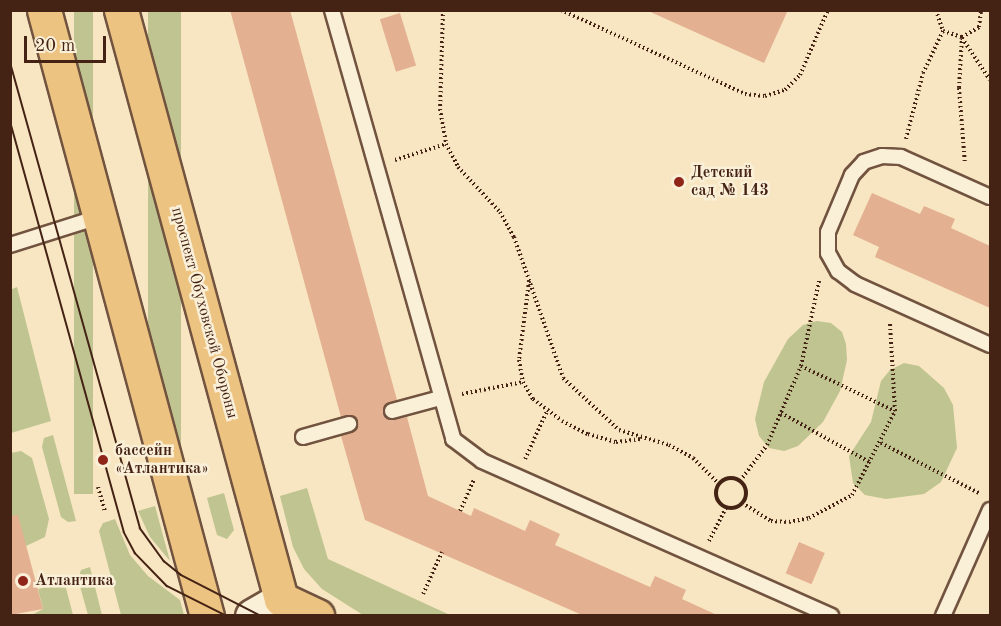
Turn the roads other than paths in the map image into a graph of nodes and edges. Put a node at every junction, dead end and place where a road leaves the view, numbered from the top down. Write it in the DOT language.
graph roads {
  1 [pos="44,10"];
  2 [pos="121,10"];
  3 [pos="332,10"];
  4 [pos="990,197"];
  5 [pos="99,217"];
  6 [pos="10,245"];
  7 [pos="990,345"];
  8 [pos="440,398"];
  9 [pos="392,411"];
  10 [pos="349,424"];
  11 [pos="303,436"];
  12 [pos="990,510"];
  13 [pos="283,607"];
  14 [pos="207,615"];
  15 [pos="252,615"];
  16 [pos="317,615"];
  17 [pos="831,615"];
  18 [pos="943,615"];
  1 -- 5 [label="main road"];
  2 -- 13 [label="main road, проспект Обуховской Обороны"];
  3 -- 8 [label="lane"];
  4 -- 7 [label="lane"];
  5 -- 6 [label="lane"];
  5 -- 14 [label="main road"];
  8 -- 9 [label="lane"];
  8 -- 17 [label="lane"];
  10 -- 11 [label="lane"];
  12 -- 18 [label="lane"];
  13 -- 15 [label="street"];
  13 -- 16 [label="main road"];
}
